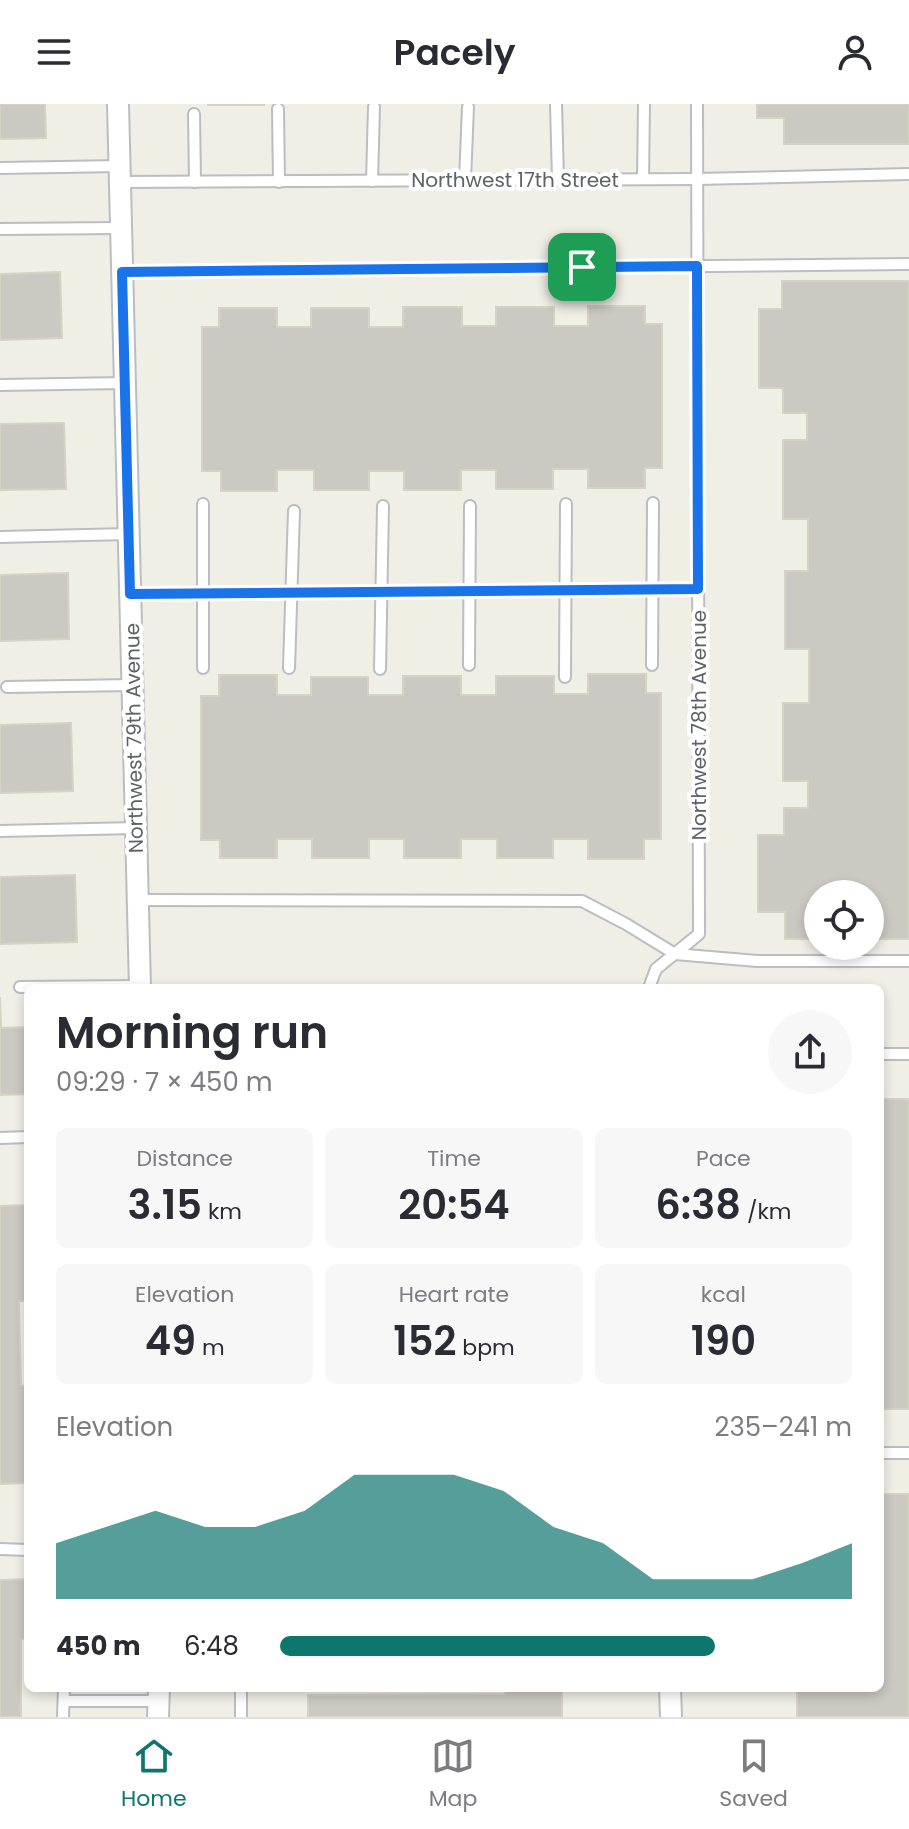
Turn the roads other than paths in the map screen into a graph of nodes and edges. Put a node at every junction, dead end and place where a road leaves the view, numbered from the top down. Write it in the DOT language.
graph roads {
  1 [pos="118,104"];
  2 [pos="556,104"];
  3 [pos="644,104"];
  4 [pos="697,104"];
  5 [pos="374,107"];
  6 [pos="468,107"];
  7 [pos="278,109"];
  8 [pos="194,114"];
  9 [pos="0,168"];
  10 [pos="120,174"];
  11 [pos="909,174"];
  12 [pos="558,179"];
  13 [pos="643,179"];
  14 [pos="697,179"];
  15 [pos="465,180"];
  16 [pos="372,181"];
  17 [pos="195,182"];
  18 [pos="279,182"];
  19 [pos="121,228"];
  20 [pos="0,229"];
  21 [pos="909,264"];
  22 [pos="697,266"];
  23 [pos="122,272"];
  24 [pos="125,383"];
  25 [pos="0,385"];
  26 [pos="653,503"];
  27 [pos="203,504"];
  28 [pos="566,504"];
  29 [pos="383,506"];
  30 [pos="470,506"];
  31 [pos="294,511"];
  32 [pos="129,534"];
  33 [pos="0,537"];
  34 [pos="698,589"];
  35 [pos="564,590"];
  36 [pos="653,590"];
  37 [pos="469,591"];
  38 [pos="380,592"];
  39 [pos="202,593"];
  40 [pos="292,593"];
  41 [pos="130,594"];
  42 [pos="469,665"];
  43 [pos="652,665"];
  44 [pos="203,668"];
  45 [pos="289,668"];
  46 [pos="380,669"];
  47 [pos="565,677"];
  48 [pos="133,685"];
  49 [pos="7,687"];
  50 [pos="136,828"];
  51 [pos="0,831"];
  52 [pos="138,900"];
  53 [pos="675,954"];
  54 [pos="909,961"];
  55 [pos="140,984"];
  56 [pos="650,984"];
  57 [pos="20,987"];
  58 [pos="24,987"];
  59 [pos="884,1054"];
  60 [pos="909,1054"];
  61 [pos="24,1137"];
  62 [pos="0,1138"];
  63 [pos="884,1453"];
  64 [pos="909,1453"];
  65 [pos="0,1549"];
  66 [pos="24,1550"];
  67 [pos="64,1692"];
  68 [pos="241,1692"];
  69 [pos="670,1692"];
  70 [pos="64,1701"];
  71 [pos="159,1702"];
  72 [pos="63,1717"];
  73 [pos="241,1717"];
  74 [pos="671,1717"];
  1 -- 10 [label="street, Northwest 79th Avenue"];
  2 -- 12 [label="lane"];
  3 -- 13 [label="lane"];
  4 -- 14 [label="lane, Northwest 78th Avenue"];
  5 -- 16 [label="lane"];
  6 -- 15 [label="lane"];
  7 -- 18 [label="lane"];
  8 -- 17 [label="lane"];
  9 -- 10 [label="lane, Northwest 17th Street"];
  10 -- 17 [label="lane, Northwest 17th Street"];
  10 -- 19 [label="street, Northwest 79th Avenue"];
  11 -- 14 [label="lane, Northwest 17th Street"];
  12 -- 13 [label="lane, Northwest 17th Street"];
  12 -- 15 [label="lane, Northwest 17th Street"];
  13 -- 14 [label="lane, Northwest 17th Street"];
  14 -- 22 [label="lane, Northwest 78th Avenue"];
  15 -- 16 [label="lane, Northwest 17th Street"];
  16 -- 18 [label="lane, Northwest 17th Street"];
  17 -- 18 [label="lane, Northwest 17th Street"];
  19 -- 20 [label="lane"];
  19 -- 23 [label="street, Northwest 79th Avenue"];
  21 -- 22 [label="lane"];
  22 -- 23 [label="lane"];
  22 -- 34 [label="lane, Northwest 78th Avenue"];
  23 -- 24 [label="street, Northwest 79th Avenue"];
  24 -- 25 [label="lane"];
  24 -- 32 [label="street, Northwest 79th Avenue"];
  26 -- 36 [label="lane"];
  27 -- 39 [label="lane"];
  28 -- 35 [label="lane"];
  29 -- 38 [label="lane"];
  30 -- 37 [label="lane"];
  31 -- 40 [label="lane"];
  32 -- 33 [label="lane"];
  32 -- 41 [label="street, Northwest 79th Avenue"];
  34 -- 36 [label="lane"];
  34 -- 53 [label="lane, Northwest 78th Avenue"];
  35 -- 36 [label="lane"];
  35 -- 37 [label="lane"];
  35 -- 47 [label="lane"];
  36 -- 43 [label="lane"];
  37 -- 38 [label="lane"];
  37 -- 42 [label="lane"];
  38 -- 40 [label="lane"];
  38 -- 46 [label="lane"];
  39 -- 40 [label="lane"];
  39 -- 41 [label="lane"];
  39 -- 44 [label="lane"];
  40 -- 45 [label="lane"];
  41 -- 48 [label="street, Northwest 79th Avenue"];
  48 -- 49 [label="lane"];
  48 -- 50 [label="street, Northwest 79th Avenue"];
  50 -- 51 [label="lane"];
  50 -- 52 [label="street, Northwest 79th Avenue"];
  52 -- 53 [label="lane"];
  52 -- 55 [label="street, Northwest 79th Avenue"];
  53 -- 54 [label="lane"];
  53 -- 56 [label="lane, Northwest 78th Avenue"];
  57 -- 58 [label="lane"];
  59 -- 60 [label="lane"];
  61 -- 62 [label="lane"];
  63 -- 64 [label="lane"];
  65 -- 66 [label="lane"];
  67 -- 70 [label="lane"];
  68 -- 73 [label="lane"];
  69 -- 74 [label="street"];
  70 -- 71 [label="lane"];
  70 -- 72 [label="lane"];
}
